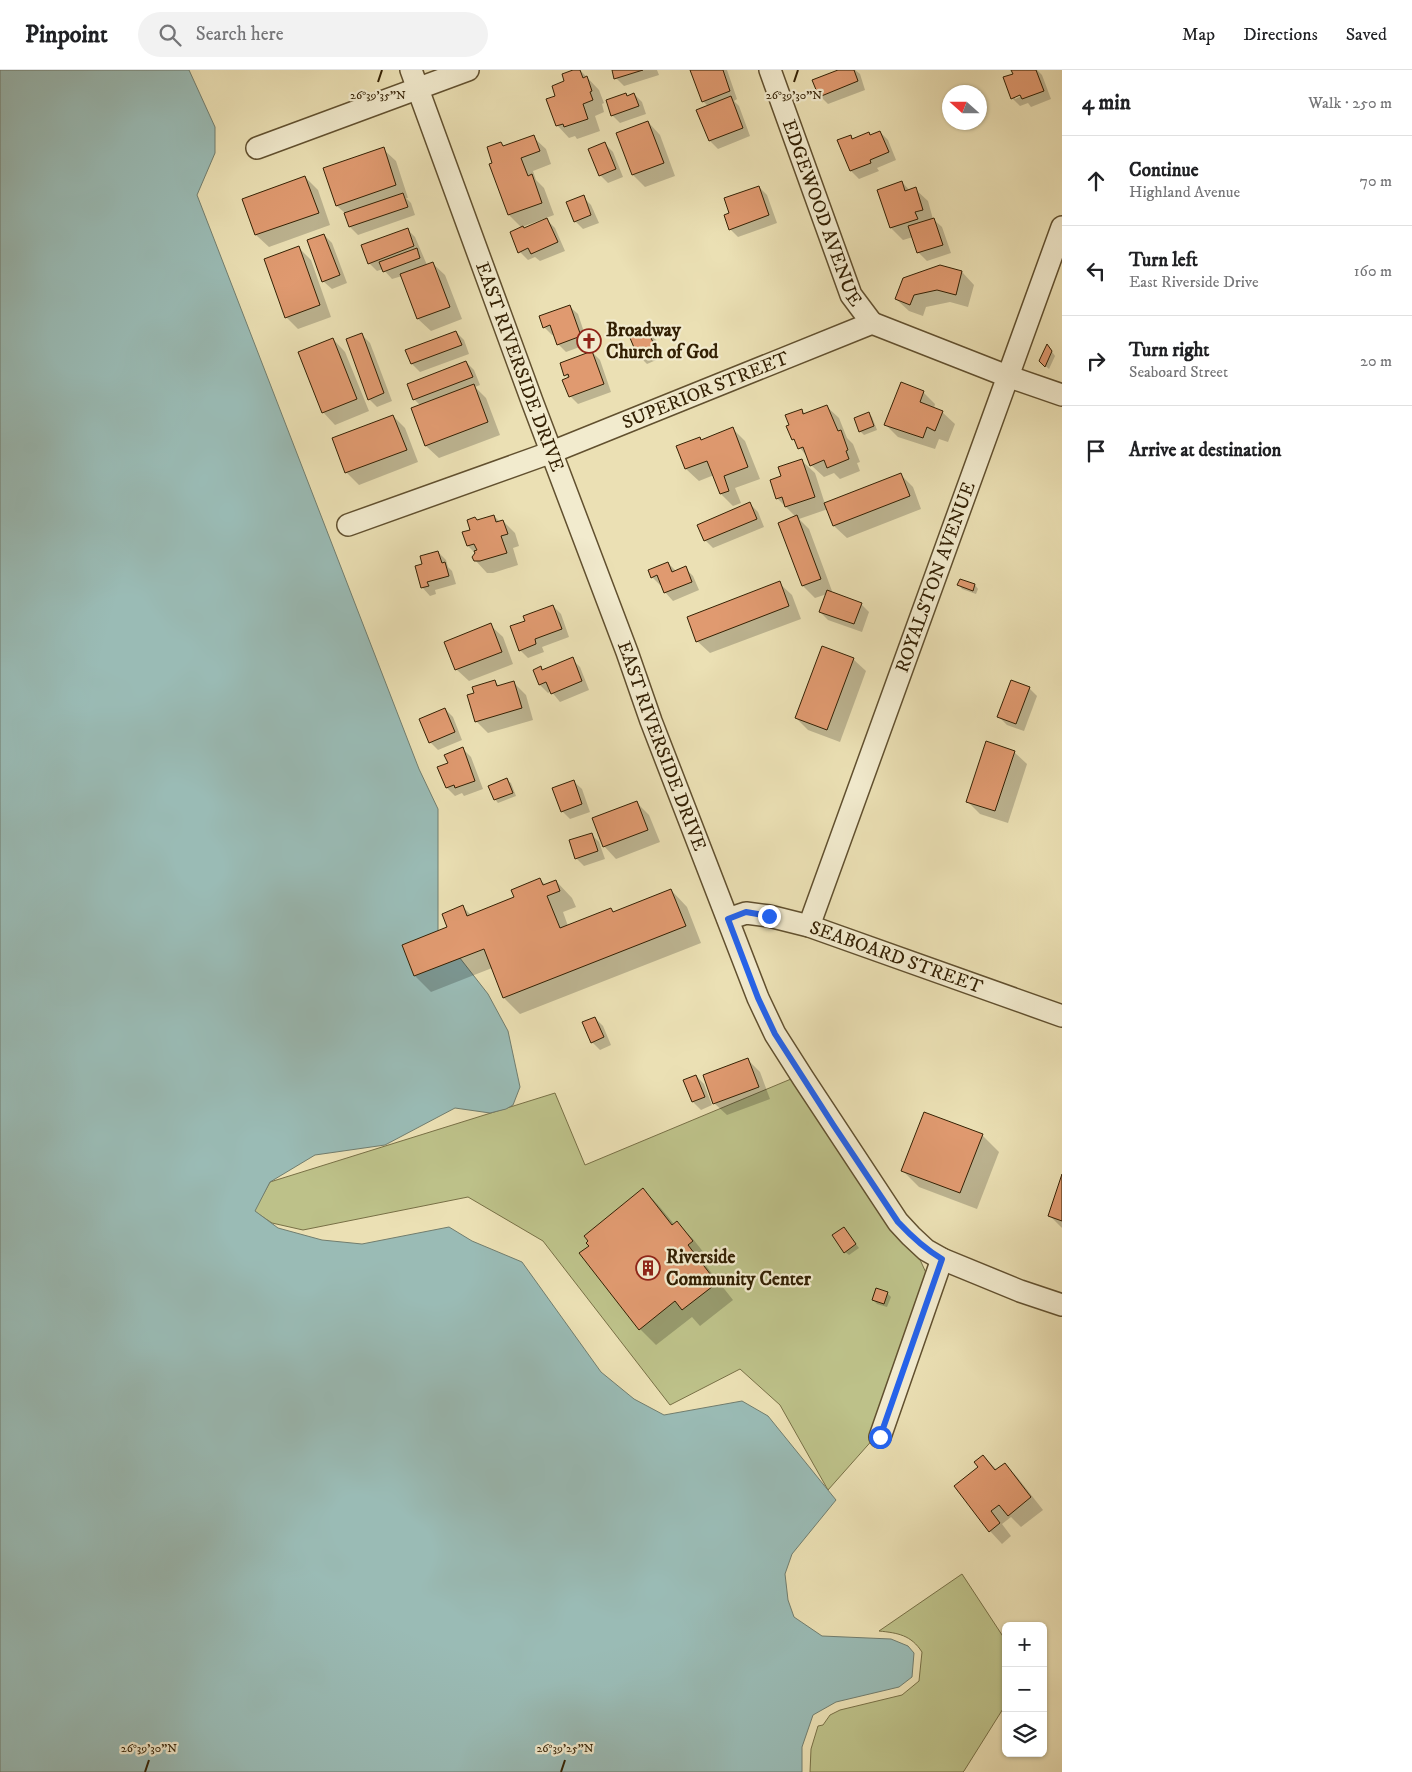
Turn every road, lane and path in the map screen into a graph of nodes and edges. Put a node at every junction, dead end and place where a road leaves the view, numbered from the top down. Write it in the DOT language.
graph roads {
  1 [pos="468,70"];
  2 [pos="770,70"];
  3 [pos="414,80"];
  4 [pos="258,148"];
  5 [pos="1062,227"];
  6 [pos="872,323"];
  7 [pos="1007,376"];
  8 [pos="1062,395"];
  9 [pos="552,452"];
  10 [pos="348,526"];
  11 [pos="728,919"];
  12 [pos="809,926"];
  13 [pos="1062,1016"];
  14 [pos="942,1259"];
  15 [pos="1062,1305"];
  16 [pos="880,1437"];
  1 -- 3 [label="street"];
  2 -- 6 [label="street, EDGEWOOD AVENUE"];
  3 -- 4 [label="street"];
  3 -- 9 [label="street, EAST RIVERSIDE DRIVE"];
  5 -- 7 [label="street, ROYALSTON AVENUE"];
  6 -- 7 [label="street"];
  6 -- 9 [label="street, SUPERIOR STREET"];
  7 -- 8 [label="street"];
  7 -- 12 [label="street, ROYALSTON AVENUE"];
  9 -- 10 [label="street, SUPERIOR STREET"];
  9 -- 11 [label="street, EAST RIVERSIDE DRIVE"];
  11 -- 12 [label="street, SEABOARD STREET"];
  11 -- 14 [label="street, EAST RIVERSIDE DRIVE"];
  12 -- 13 [label="street, SEABOARD STREET"];
  14 -- 15 [label="street, EAST RIVERSIDE DRIVE"];
  14 -- 16 [label="street"];
}
